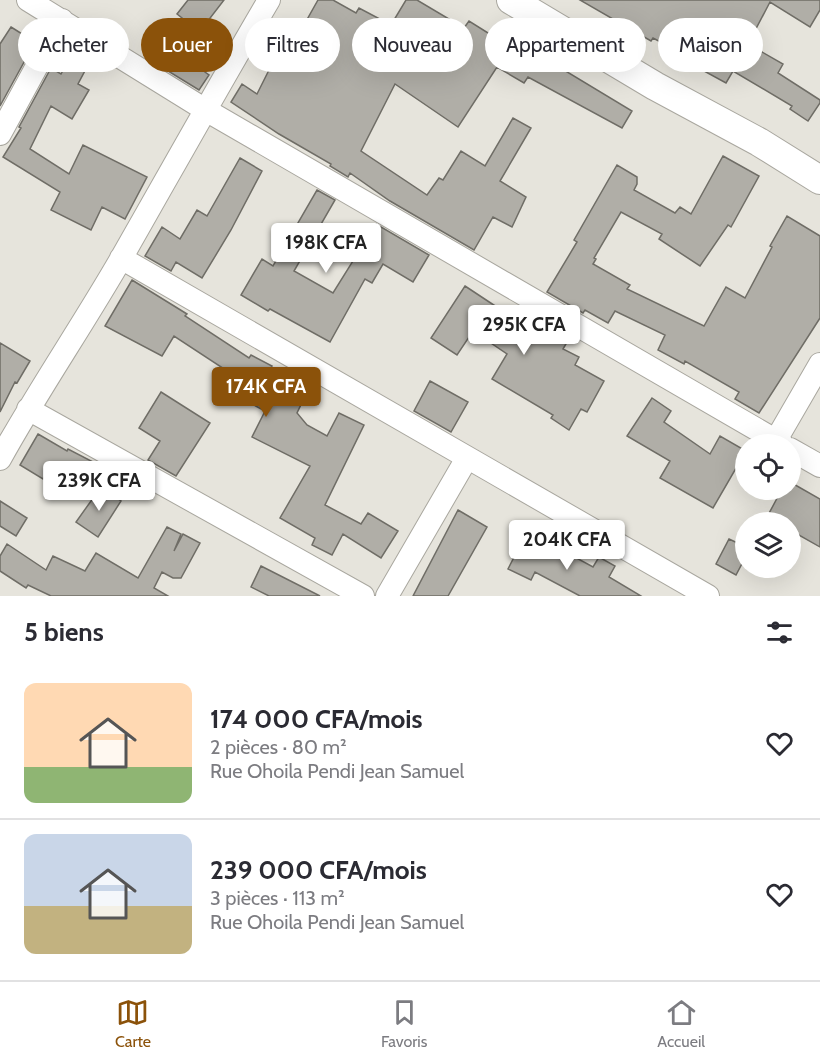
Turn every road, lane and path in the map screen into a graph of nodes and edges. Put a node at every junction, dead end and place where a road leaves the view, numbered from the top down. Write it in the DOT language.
graph roads {
  1 [pos="28,0"];
  2 [pos="269,0"];
  3 [pos="511,0"];
  4 [pos="59,18"];
  5 [pos="129,62"];
  6 [pos="34,72"];
  7 [pos="204,109"];
  8 [pos="0,134"];
  9 [pos="820,180"];
  10 [pos="121,258"];
  11 [pos="820,364"];
  12 [pos="28,409"];
  13 [pos="766,434"];
  14 [pos="788,434"];
  15 [pos="801,455"];
  16 [pos="467,458"];
  17 [pos="0,459"];
  18 [pos="820,466"];
  19 [pos="363,596"];
  20 [pos="387,596"];
  21 [pos="708,596"];
  1 -- 4 [label="street"];
  2 -- 7 [label="street"];
  3 -- 9 [label="street"];
  5 -- 7 [label="street"];
  6 -- 8 [label="street"];
  7 -- 10 [label="street"];
  7 -- 13 [label="street"];
  10 -- 12 [label="street"];
  10 -- 16 [label="street"];
  11 -- 14 [label="street"];
  12 -- 17 [label="street"];
  12 -- 19 [label="street"];
  15 -- 18 [label="street"];
  16 -- 20 [label="street"];
  16 -- 21 [label="street"];
}
